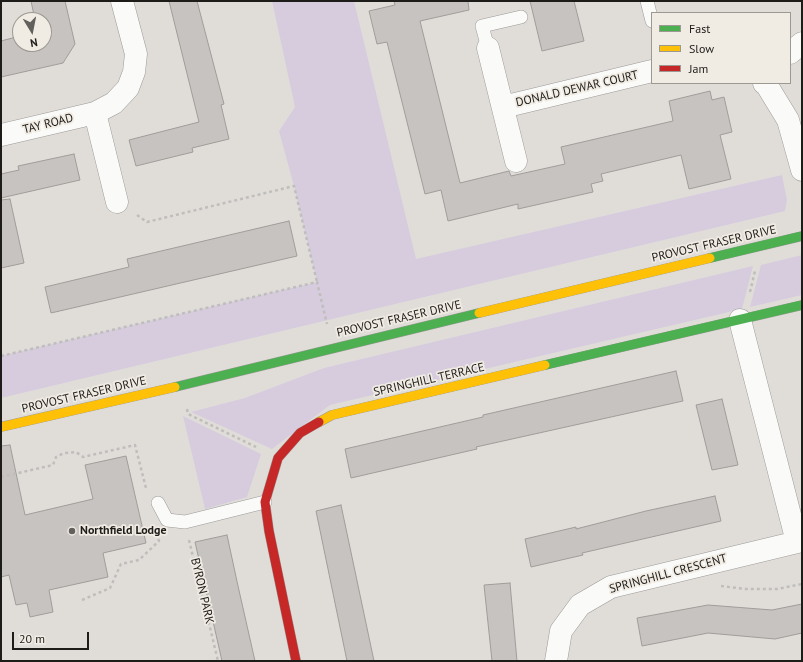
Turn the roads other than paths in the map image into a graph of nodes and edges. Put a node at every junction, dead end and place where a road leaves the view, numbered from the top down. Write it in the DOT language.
graph roads {
  1 [pos="122,1"];
  2 [pos="647,1"];
  3 [pos="521,17"];
  4 [pos="651,17"];
  5 [pos="802,44"];
  6 [pos="488,48"];
  7 [pos="791,52"];
  8 [pos="651,72"];
  9 [pos="767,84"];
  10 [pos="502,107"];
  11 [pos="95,113"];
  12 [pos="1,135"];
  13 [pos="516,161"];
  14 [pos="802,170"];
  15 [pos="118,202"];
  16 [pos="802,236"];
  17 [pos="802,305"];
  18 [pos="740,320"];
  19 [pos="1,426"];
  20 [pos="264,502"];
  21 [pos="158,503"];
  22 [pos="800,541"];
  23 [pos="296,661"];
  24 [pos="556,661"];
  1 -- 11 [label="street, TAY ROAD"];
  2 -- 4 [label="lane"];
  3 -- 6 [label="lane"];
  5 -- 7 [label="street"];
  6 -- 10 [label="street, DONALD DEWAR COURT"];
  8 -- 10 [label="street, DONALD DEWAR COURT"];
  9 -- 14 [label="street"];
  10 -- 13 [label="street, DONALD DEWAR COURT"];
  11 -- 12 [label="street, TAY ROAD"];
  11 -- 15 [label="street"];
  16 -- 19 [label="street, PROVOST FRASER DRIVE"];
  17 -- 18 [label="street, SPRINGHILL TERRACE"];
  18 -- 20 [label="street, SPRINGHILL TERRACE"];
  18 -- 22 [label="street, SPRINGHILL CRESCENT"];
  20 -- 21 [label="lane"];
  20 -- 23 [label="street, SPRINGHILL TERRACE"];
  22 -- 24 [label="street, SPRINGHILL CRESCENT"];
}
